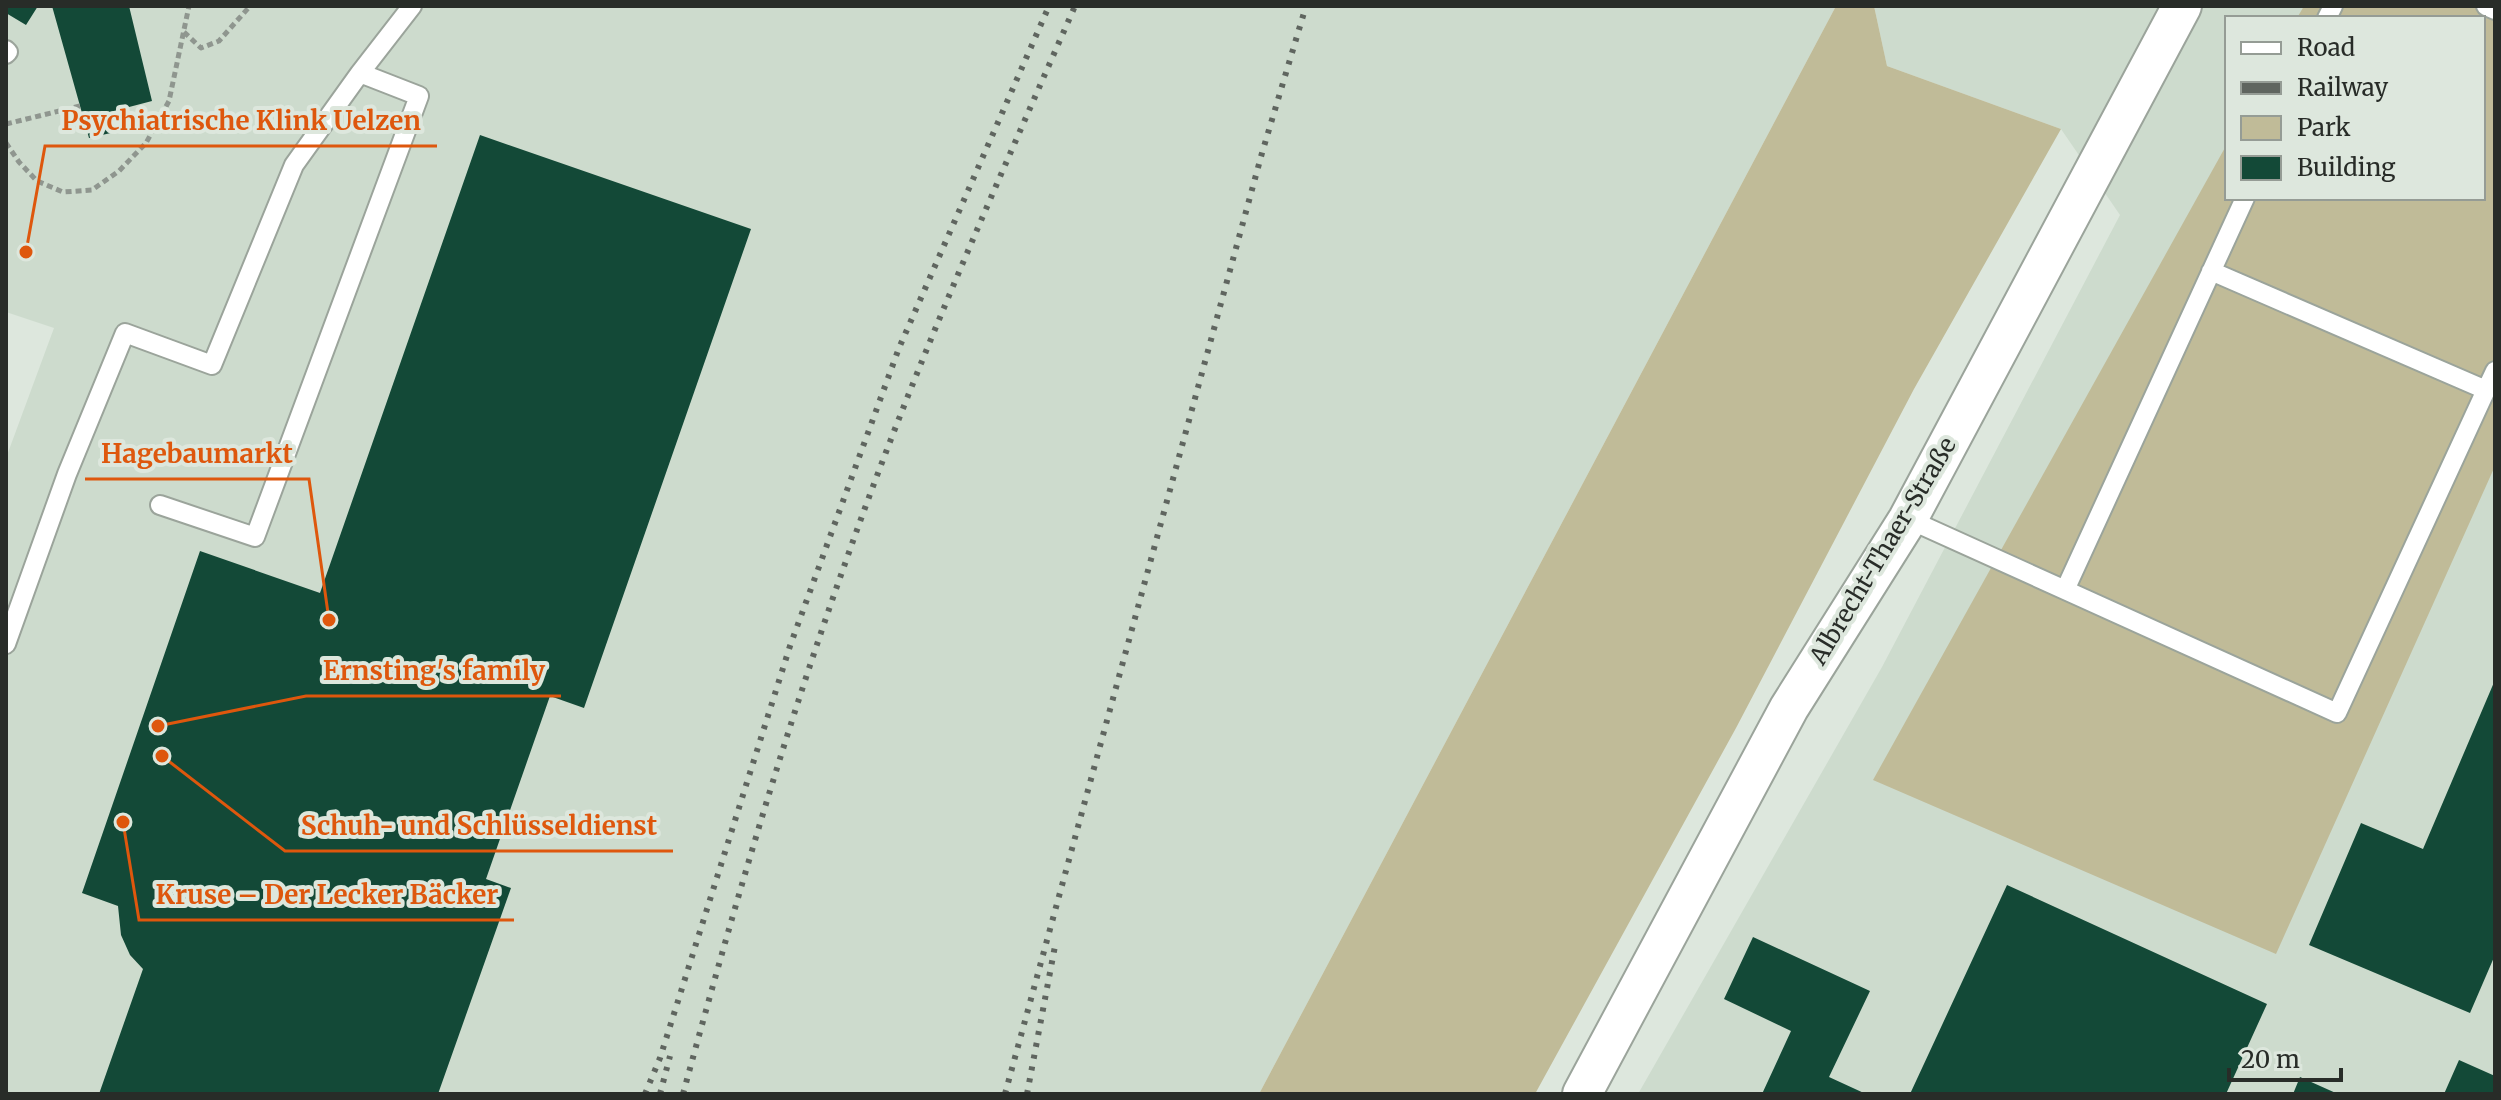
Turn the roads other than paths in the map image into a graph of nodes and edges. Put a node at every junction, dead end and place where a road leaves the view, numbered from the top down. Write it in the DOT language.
graph roads {
  1 [pos="412,6"];
  2 [pos="2182,6"];
  3 [pos="2486,6"];
  4 [pos="2495,10"];
  5 [pos="360,73"];
  6 [pos="2244,200"];
  7 [pos="2211,271"];
  8 [pos="2495,371"];
  9 [pos="2486,390"];
  10 [pos="160,505"];
  11 [pos="1908,519"];
  12 [pos="2065,590"];
  13 [pos="6,644"];
  14 [pos="1582,1094"];
  1 -- 5 [label="lane"];
  2 -- 11 [label="street, Albrecht-Thaer-Straße"];
  3 -- 4 [label="lane"];
  5 -- 10 [label="lane"];
  5 -- 13 [label="lane"];
  6 -- 7 [label="lane"];
  7 -- 9 [label="lane"];
  7 -- 12 [label="lane"];
  8 -- 9 [label="lane"];
  9 -- 12 [label="lane"];
  11 -- 12 [label="lane"];
  11 -- 14 [label="street, Albrecht-Thaer-Straße"];
}
